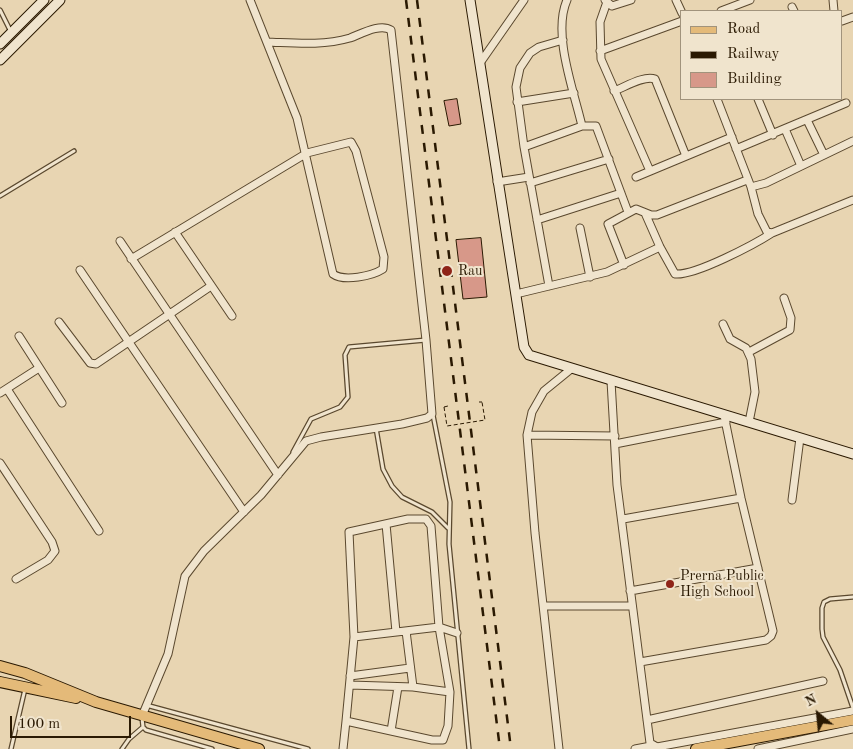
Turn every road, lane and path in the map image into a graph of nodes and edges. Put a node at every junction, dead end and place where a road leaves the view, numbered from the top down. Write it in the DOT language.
graph roads {
  1 [pos="44,0"];
  2 [pos="60,0"];
  3 [pos="250,0"];
  4 [pos="470,0"];
  5 [pos="524,0"];
  6 [pos="567,0"];
  7 [pos="631,0"];
  8 [pos="750,0"];
  9 [pos="606,1"];
  10 [pos="0,10"];
  11 [pos="725,10"];
  12 [pos="680,22"];
  13 [pos="12,32"];
  14 [pos="563,40"];
  15 [pos="267,42"];
  16 [pos="0,44"];
  17 [pos="600,51"];
  18 [pos="0,60"];
  19 [pos="480,63"];
  20 [pos="614,91"];
  21 [pos="574,93"];
  22 [pos="717,100"];
  23 [pos="758,100"];
  24 [pos="517,102"];
  25 [pos="846,103"];
  26 [pos="807,120"];
  27 [pos="582,126"];
  28 [pos="785,129"];
  29 [pos="773,134"];
  30 [pos="732,137"];
  31 [pos="853,141"];
  32 [pos="524,147"];
  33 [pos="736,149"];
  34 [pos="74,151"];
  35 [pos="307,153"];
  36 [pos="824,155"];
  37 [pos="686,156"];
  38 [pos="609,159"];
  39 [pos="801,166"];
  40 [pos="650,171"];
  41 [pos="636,177"];
  42 [pos="530,180"];
  43 [pos="497,182"];
  44 [pos="749,183"];
  45 [pos="621,193"];
  46 [pos="0,196"];
  47 [pos="853,200"];
  48 [pos="628,212"];
  49 [pos="645,213"];
  50 [pos="537,220"];
  51 [pos="580,228"];
  52 [pos="175,232"];
  53 [pos="772,233"];
  54 [pos="120,241"];
  55 [pos="660,247"];
  56 [pos="132,258"];
  57 [pos="624,265"];
  58 [pos="80,270"];
  59 [pos="590,276"];
  60 [pos="211,286"];
  61 [pos="549,286"];
  62 [pos="516,294"];
  63 [pos="784,298"];
  64 [pos="170,315"];
  65 [pos="232,316"];
  66 [pos="60,322"];
  67 [pos="724,324"];
  68 [pos="19,336"];
  69 [pos="426,340"];
  70 [pos="129,342"];
  71 [pos="749,352"];
  72 [pos="39,368"];
  73 [pos="571,369"];
  74 [pos="611,381"];
  75 [pos="3,391"];
  76 [pos="479,402"];
  77 [pos="62,403"];
  78 [pos="448,406"];
  79 [pos="432,414"];
  80 [pos="725,418"];
  81 [pos="749,422"];
  82 [pos="376,428"];
  83 [pos="527,435"];
  84 [pos="800,438"];
  85 [pos="615,440"];
  86 [pos="853,454"];
  87 [pos="288,462"];
  88 [pos="0,463"];
  89 [pos="278,475"];
  90 [pos="741,498"];
  91 [pos="792,500"];
  92 [pos="244,512"];
  93 [pos="622,519"];
  94 [pos="386,524"];
  95 [pos="448,528"];
  96 [pos="99,531"];
  97 [pos="758,568"];
  98 [pos="16,579"];
  99 [pos="630,591"];
  100 [pos="853,597"];
  101 [pos="544,606"];
  102 [pos="632,606"];
  103 [pos="440,628"];
  104 [pos="406,631"];
  105 [pos="396,632"];
  106 [pos="457,633"];
  107 [pos="354,636"];
  108 [pos="640,662"];
  109 [pos="0,666"];
  110 [pos="410,668"];
  111 [pos="350,676"];
  112 [pos="824,681"];
  113 [pos="0,682"];
  114 [pos="350,685"];
  115 [pos="398,687"];
  116 [pos="412,687"];
  117 [pos="25,689"];
  118 [pos="450,692"];
  119 [pos="96,702"];
  120 [pos="145,704"];
  121 [pos="853,709"];
  122 [pos="142,716"];
  123 [pos="647,720"];
  124 [pos="853,720"];
  125 [pos="346,721"];
  126 [pos="143,727"];
  127 [pos="853,728"];
  128 [pos="391,731"];
  129 [pos="651,746"];
  130 [pos="11,749"];
  131 [pos="122,749"];
  132 [pos="212,749"];
  133 [pos="259,749"];
  134 [pos="308,749"];
  135 [pos="343,749"];
  136 [pos="469,749"];
  137 [pos="559,749"];
  138 [pos="635,749"];
  139 [pos="696,749"];
  140 [pos="758,749"];
  1 -- 13 [label="street"];
  2 -- 18 [label="street"];
  3 -- 15 [label="street"];
  4 -- 19 [label="street"];
  5 -- 19 [label="street"];
  6 -- 14 [label="street"];
  7 -- 9 [label="street"];
  8 -- 11 [label="street"];
  9 -- 17 [label="street"];
  10 -- 13 [label="lane"];
  12 -- 17 [label="street"];
  13 -- 16 [label="street"];
  14 -- 21 [label="street"];
  14 -- 24 [label="street"];
  15 -- 35 [label="street"];
  15 -- 69 [label="street"];
  17 -- 20 [label="street"];
  19 -- 43 [label="street"];
  20 -- 37 [label="street"];
  20 -- 40 [label="street"];
  21 -- 24 [label="street"];
  21 -- 27 [label="street"];
  22 -- 30 [label="street"];
  23 -- 29 [label="street"];
  24 -- 32 [label="street"];
  25 -- 26 [label="street"];
  26 -- 28 [label="street"];
  26 -- 36 [label="street"];
  27 -- 32 [label="street"];
  27 -- 38 [label="street"];
  28 -- 29 [label="street"];
  28 -- 39 [label="street"];
  29 -- 33 [label="street"];
  30 -- 33 [label="street"];
  30 -- 37 [label="street"];
  31 -- 36 [label="street"];
  32 -- 42 [label="street"];
  33 -- 44 [label="street"];
  34 -- 46 [label="lane"];
  35 -- 35 [label="street"];
  35 -- 52 [label="street"];
  36 -- 39 [label="street"];
  37 -- 40 [label="street"];
  38 -- 42 [label="street"];
  38 -- 45 [label="street"];
  39 -- 44 [label="street"];
  40 -- 41 [label="street"];
  42 -- 43 [label="street"];
  42 -- 50 [label="street"];
  43 -- 62 [label="street"];
  44 -- 49 [label="street"];
  44 -- 53 [label="street"];
  45 -- 48 [label="street"];
  45 -- 50 [label="street"];
  47 -- 53 [label="street"];
  48 -- 49 [label="street"];
  48 -- 57 [label="street"];
  49 -- 55 [label="street"];
  50 -- 61 [label="street"];
  51 -- 59 [label="street"];
  52 -- 56 [label="street"];
  52 -- 60 [label="street"];
  53 -- 55 [label="street"];
  54 -- 56 [label="street"];
  55 -- 57 [label="street"];
  56 -- 64 [label="street"];
  57 -- 59 [label="street"];
  58 -- 70 [label="street"];
  59 -- 61 [label="street"];
  60 -- 64 [label="street"];
  60 -- 65 [label="street"];
  61 -- 62 [label="street"];
  62 -- 73 [label="street"];
  63 -- 71 [label="street"];
  64 -- 70 [label="street"];
  64 -- 89 [label="street"];
  66 -- 70 [label="street"];
  67 -- 71 [label="street"];
  68 -- 72 [label="street"];
  69 -- 79 [label="street"];
  69 -- 87 [label="lane"];
  70 -- 92 [label="street"];
  71 -- 81 [label="street"];
  72 -- 75 [label="street"];
  72 -- 77 [label="street"];
  73 -- 74 [label="street"];
  73 -- 83 [label="street"];
  74 -- 80 [label="street"];
  74 -- 85 [label="street"];
  75 -- 96 [label="street"];
  76 -- 78 [label="path, bridge"];
  79 -- 82 [label="street"];
  79 -- 95 [label="lane"];
  80 -- 81 [label="street"];
  80 -- 85 [label="street"];
  80 -- 90 [label="street"];
  81 -- 84 [label="street"];
  82 -- 87 [label="street"];
  82 -- 95 [label="lane"];
  83 -- 85 [label="street"];
  83 -- 101 [label="street"];
  84 -- 86 [label="street"];
  84 -- 91 [label="street"];
  85 -- 93 [label="street"];
  87 -- 89 [label="street"];
  88 -- 98 [label="street"];
  89 -- 92 [label="street"];
  90 -- 93 [label="street"];
  90 -- 97 [label="street"];
  92 -- 120 [label="street"];
  93 -- 99 [label="street"];
  94 -- 103 [label="street"];
  94 -- 105 [label="street"];
  94 -- 107 [label="street"];
  95 -- 106 [label="lane"];
  97 -- 99 [label="street"];
  97 -- 108 [label="street"];
  99 -- 102 [label="street"];
  100 -- 121 [label="lane"];
  101 -- 102 [label="street"];
  101 -- 137 [label="street"];
  102 -- 108 [label="street"];
  103 -- 104 [label="street"];
  103 -- 106 [label="street"];
  103 -- 118 [label="street"];
  104 -- 105 [label="street"];
  104 -- 110 [label="street"];
  105 -- 107 [label="street"];
  106 -- 136 [label="lane"];
  107 -- 111 [label="street"];
  108 -- 123 [label="street"];
  109 -- 119 [label="main road"];
  110 -- 111 [label="street"];
  110 -- 116 [label="street"];
  111 -- 114 [label="street"];
  112 -- 123 [label="street"];
  113 -- 117 [label="main road"];
  114 -- 115 [label="street"];
  114 -- 125 [label="street"];
  115 -- 116 [label="street"];
  115 -- 128 [label="street"];
  116 -- 118 [label="street"];
  117 -- 119 [label="main road"];
  117 -- 130 [label="lane"];
  118 -- 128 [label="street"];
  119 -- 122 [label="main road"];
  120 -- 122 [label="street"];
  120 -- 134 [label="lane"];
  121 -- 129 [label="street"];
  122 -- 126 [label="lane"];
  122 -- 133 [label="main road"];
  123 -- 129 [label="street"];
  124 -- 139 [label="main road"];
  125 -- 128 [label="street"];
  125 -- 135 [label="street"];
  126 -- 131 [label="lane"];
  126 -- 132 [label="lane"];
  127 -- 140 [label="street"];
  129 -- 138 [label="street"];
}
